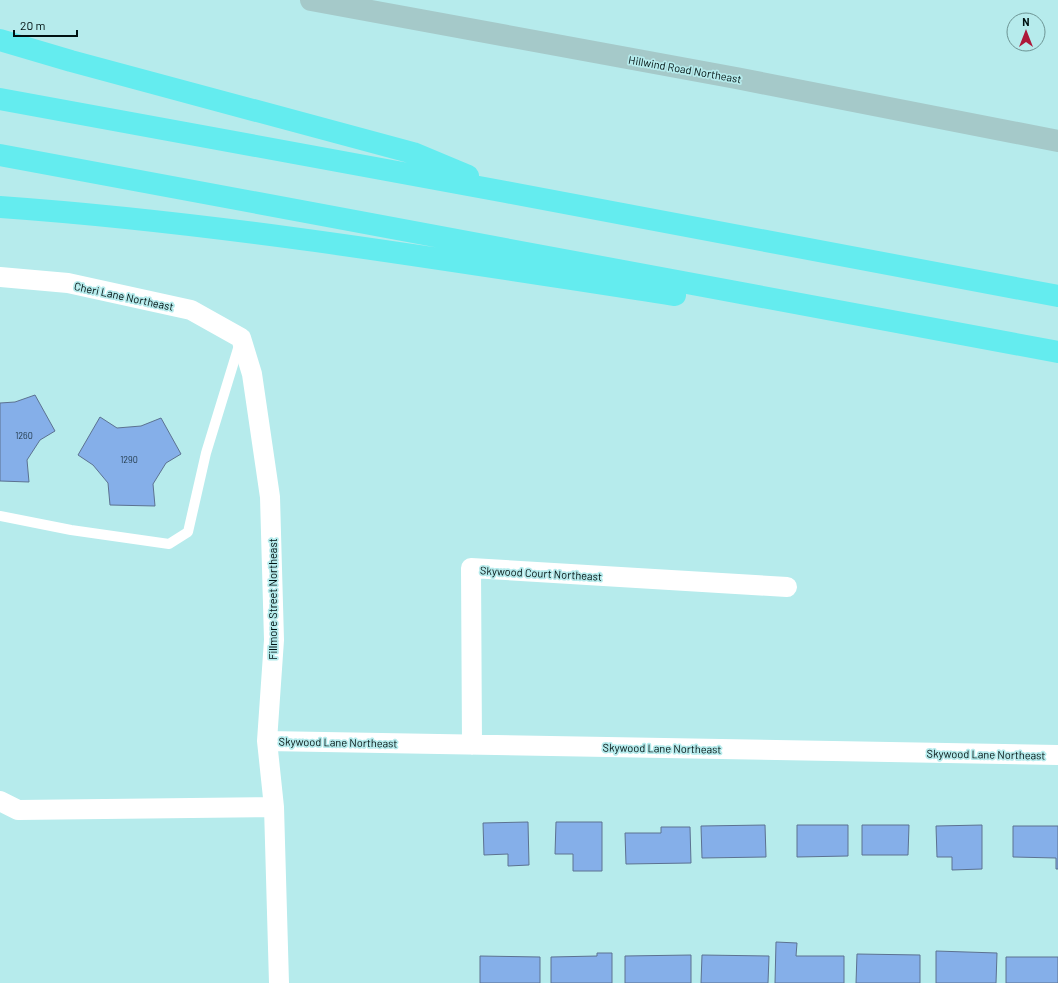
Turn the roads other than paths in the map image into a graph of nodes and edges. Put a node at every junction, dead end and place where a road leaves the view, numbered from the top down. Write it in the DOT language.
graph roads {
  1 [pos="311,0"];
  2 [pos="0,40"];
  3 [pos="0,100"];
  4 [pos="1058,141"];
  5 [pos="0,155"];
  6 [pos="506,192"];
  7 [pos="0,207"];
  8 [pos="0,277"];
  9 [pos="1058,296"];
  10 [pos="241,338"];
  11 [pos="1058,353"];
  12 [pos="0,516"];
  13 [pos="787,587"];
  14 [pos="267,741"];
  15 [pos="472,745"];
  16 [pos="1058,755"];
  17 [pos="0,801"];
  18 [pos="274,807"];
  19 [pos="279,983"];
  1 -- 4 [label="street, Hillwind Road Northeast"];
  2 -- 6 [label="highway"];
  3 -- 6 [label="highway"];
  5 -- 11 [label="highway"];
  6 -- 9 [label="highway"];
  7 -- 11 [label="highway"];
  8 -- 10 [label="street, Cheri Lane Northeast"];
  10 -- 12 [label="lane"];
  10 -- 14 [label="street, Fillmore Street Northeast"];
  13 -- 15 [label="street, Skywood Court Northeast"];
  14 -- 15 [label="street, Skywood Lane Northeast"];
  14 -- 18 [label="street, Fillmore Street Northeast"];
  15 -- 16 [label="street, Skywood Lane Northeast"];
  17 -- 18 [label="street"];
  18 -- 19 [label="street, Fillmore Street Northeast"];
}
